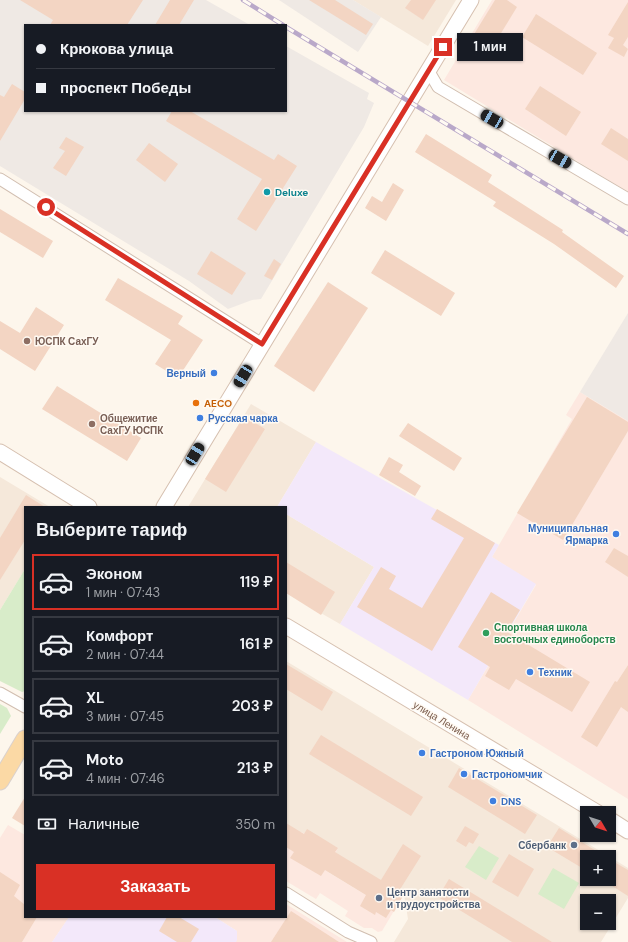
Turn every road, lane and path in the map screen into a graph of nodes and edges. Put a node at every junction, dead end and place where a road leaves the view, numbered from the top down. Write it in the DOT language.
graph roads {
  1 [pos="472,0"];
  2 [pos="428,70"];
  3 [pos="0,180"];
  4 [pos="628,199"];
  5 [pos="262,344"];
  6 [pos="0,452"];
  7 [pos="87,506"];
  8 [pos="165,506"];
  9 [pos="287,627"];
  10 [pos="0,693"];
  11 [pos="24,706"];
  12 [pos="24,741"];
  13 [pos="0,781"];
  14 [pos="586,806"];
  15 [pos="616,824"];
  16 [pos="628,831"];
  17 [pos="287,894"];
  18 [pos="371,942"];
  1 -- 2 [label="main road"];
  2 -- 4 [label="street"];
  2 -- 5 [label="main road"];
  3 -- 5 [label="street"];
  5 -- 8 [label="main road"];
  6 -- 7 [label="main road"];
  9 -- 14 [label="main road, улица Ленина"];
  10 -- 11 [label="street"];
  12 -- 13 [label="main road"];
  15 -- 16 [label="main road"];
  17 -- 18 [label="street"];
}
